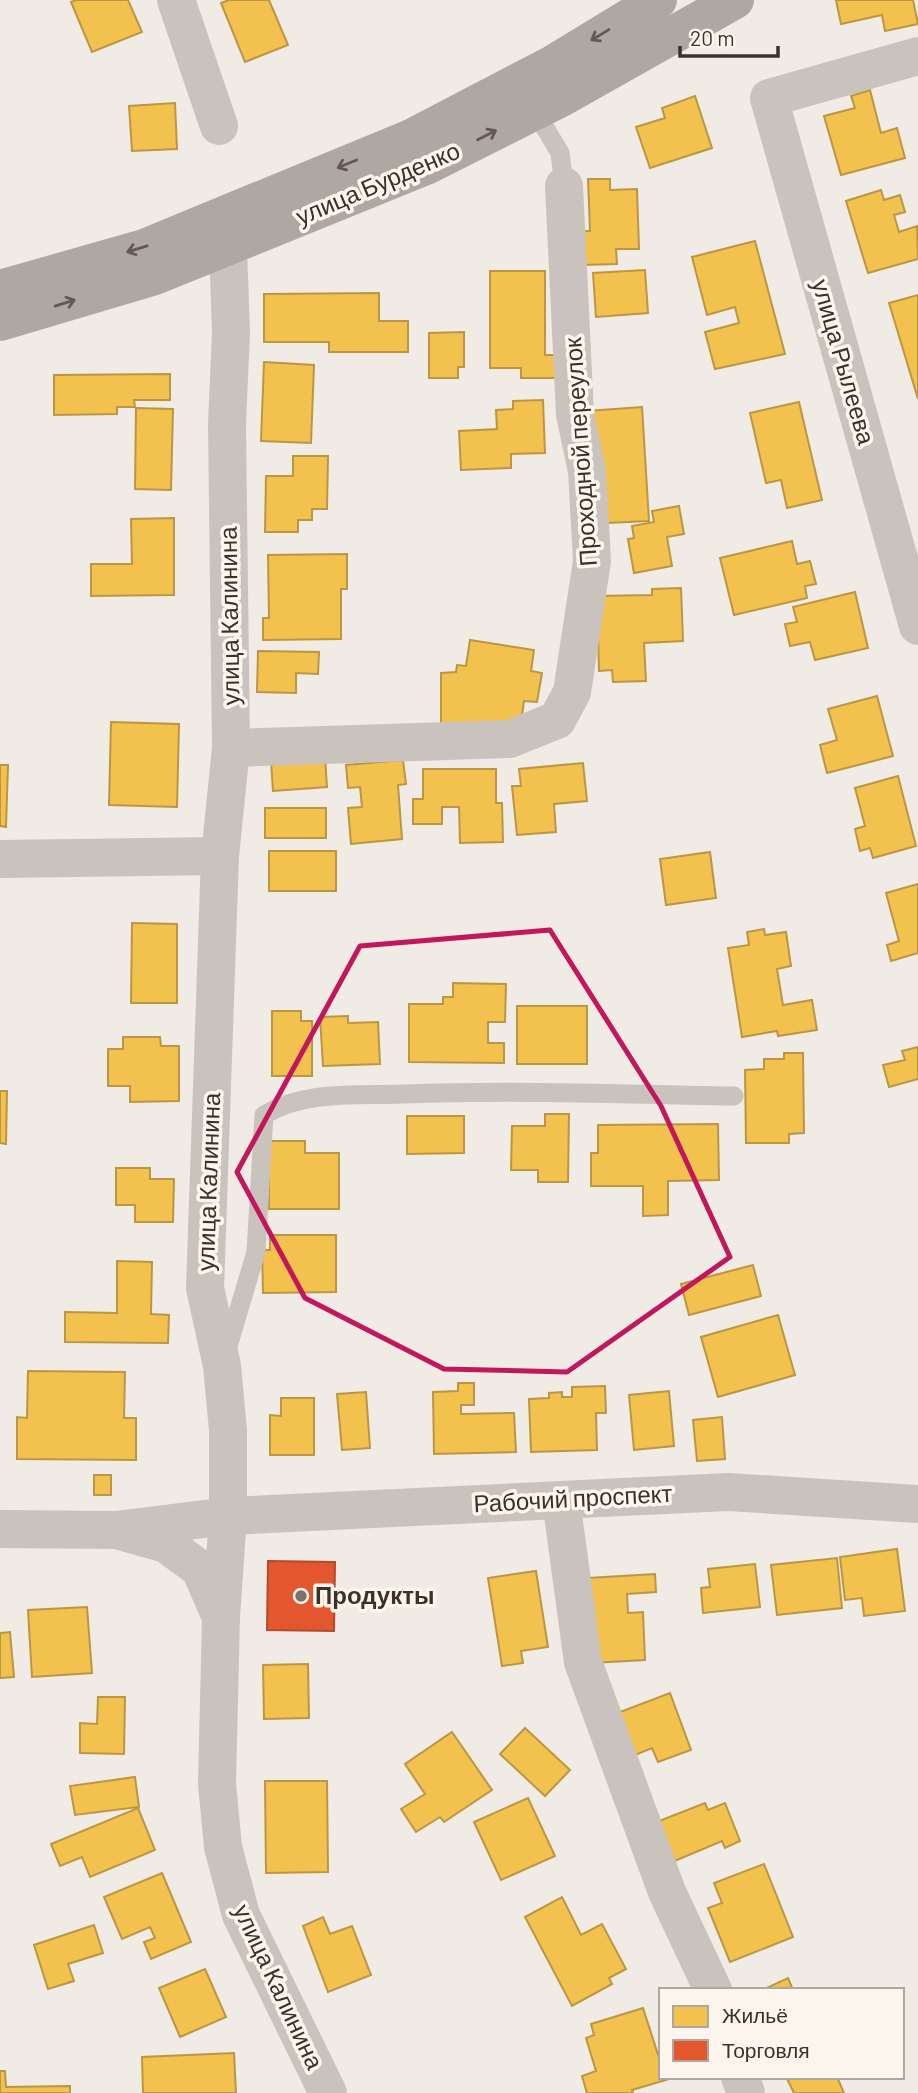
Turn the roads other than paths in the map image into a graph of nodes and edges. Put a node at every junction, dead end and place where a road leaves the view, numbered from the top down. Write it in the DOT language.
graph roads {
  1 [pos="176,0"];
  2 [pos="658,0"];
  3 [pos="735,0"];
  4 [pos="918,56"];
  5 [pos="535,111"];
  6 [pos="219,126"];
  7 [pos="564,186"];
  8 [pos="228,247"];
  9 [pos="0,289"];
  10 [pos="0,322"];
  11 [pos="918,626"];
  12 [pos="232,748"];
  13 [pos="220,856"];
  14 [pos="0,859"];
  15 [pos="734,1096"];
  16 [pos="222,1366"];
  17 [pos="561,1500"];
  18 [pos="918,1504"];
  19 [pos="228,1516"];
  20 [pos="0,1529"];
  21 [pos="116,1530"];
  22 [pos="221,1616"];
  23 [pos="712,1988"];
  24 [pos="328,2093"];
  1 -- 6 [label="street"];
  2 -- 9 [label="main road, улица Бурденко, one-way"];
  3 -- 5 [label="main road, улица Бурденко"];
  4 -- 11 [label="street, улица Рылеева"];
  5 -- 7 [label="lane"];
  8 -- 5 [label="main road, улица Бурденко, one-way"];
  7 -- 12 [label="street, Проходной переулок"];
  10 -- 8 [label="main road, улица Бурденко, one-way"];
  8 -- 12 [label="street, улица Калинина"];
  12 -- 13 [label="street, улица Калинина"];
  13 -- 14 [label="street"];
  13 -- 16 [label="street, улица Калинина"];
  15 -- 16 [label="lane"];
  16 -- 19 [label="street, улица Калинина"];
  17 -- 18 [label="street, Рабочий проспект"];
  17 -- 19 [label="street, Рабочий проспект"];
  17 -- 23 [label="street"];
  19 -- 21 [label="street, Рабочий проспект"];
  19 -- 22 [label="street, улица Калинина"];
  20 -- 21 [label="street"];
  21 -- 22 [label="street"];
  22 -- 24 [label="street, улица Калинина"];
}
